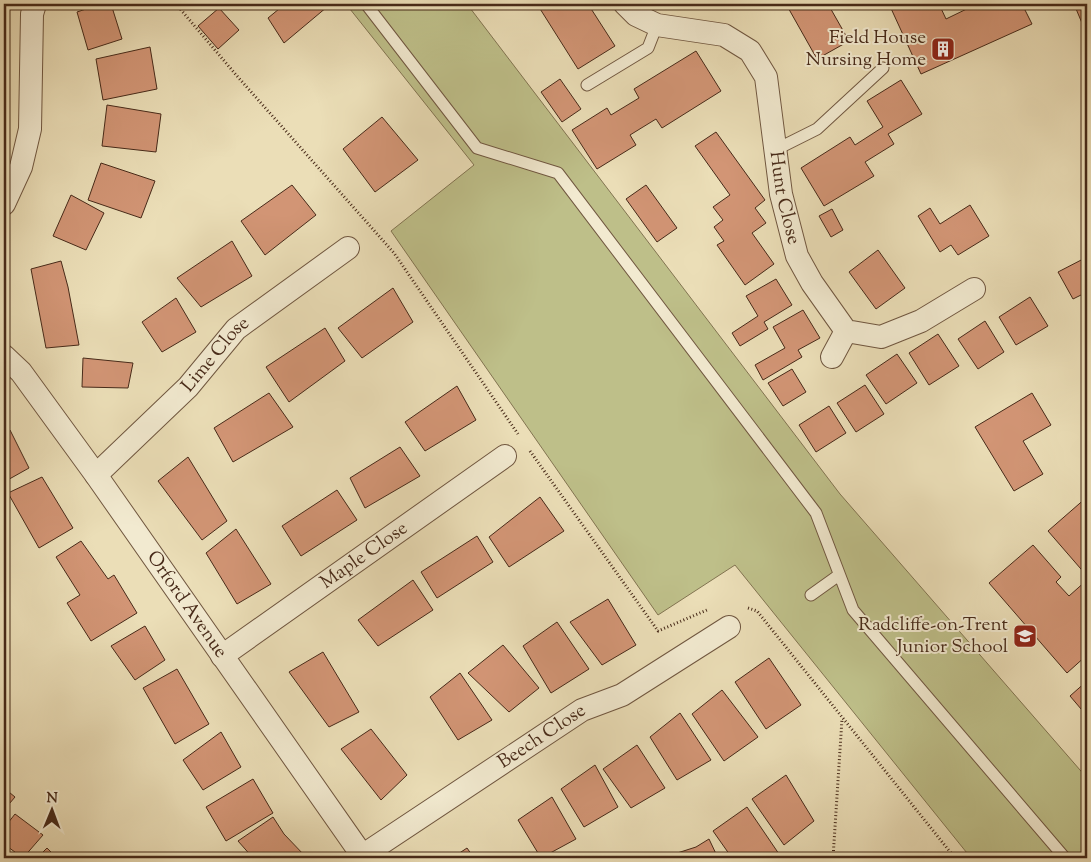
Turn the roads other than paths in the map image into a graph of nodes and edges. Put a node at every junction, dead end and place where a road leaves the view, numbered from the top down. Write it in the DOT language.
graph roads {
  1 [pos="35,4"];
  2 [pos="366,4"];
  3 [pos="625,4"];
  4 [pos="658,25"];
  5 [pos="883,68"];
  6 [pos="587,85"];
  7 [pos="775,150"];
  8 [pos="4,204"];
  9 [pos="348,248"];
  10 [pos="974,289"];
  11 [pos="846,331"];
  12 [pos="4,356"];
  13 [pos="832,356"];
  14 [pos="505,456"];
  15 [pos="96,475"];
  16 [pos="839,575"];
  17 [pos="811,595"];
  18 [pos="729,627"];
  19 [pos="222,656"];
  20 [pos="363,857"];
  21 [pos="1065,858"];
  1 -- 8 [label="street"];
  2 -- 16 [label="lane"];
  3 -- 4 [label="street, Hunt Close"];
  4 -- 6 [label="lane"];
  4 -- 7 [label="street, Hunt Close"];
  5 -- 7 [label="lane"];
  7 -- 11 [label="street, Hunt Close"];
  9 -- 15 [label="street, Lime Close"];
  10 -- 11 [label="street"];
  11 -- 13 [label="street"];
  12 -- 15 [label="street, Orford Avenue"];
  14 -- 19 [label="street, Maple Close"];
  15 -- 19 [label="street, Orford Avenue"];
  16 -- 17 [label="lane"];
  16 -- 21 [label="lane"];
  18 -- 20 [label="street, Beech Close"];
  19 -- 20 [label="street, Orford Avenue"];
}
